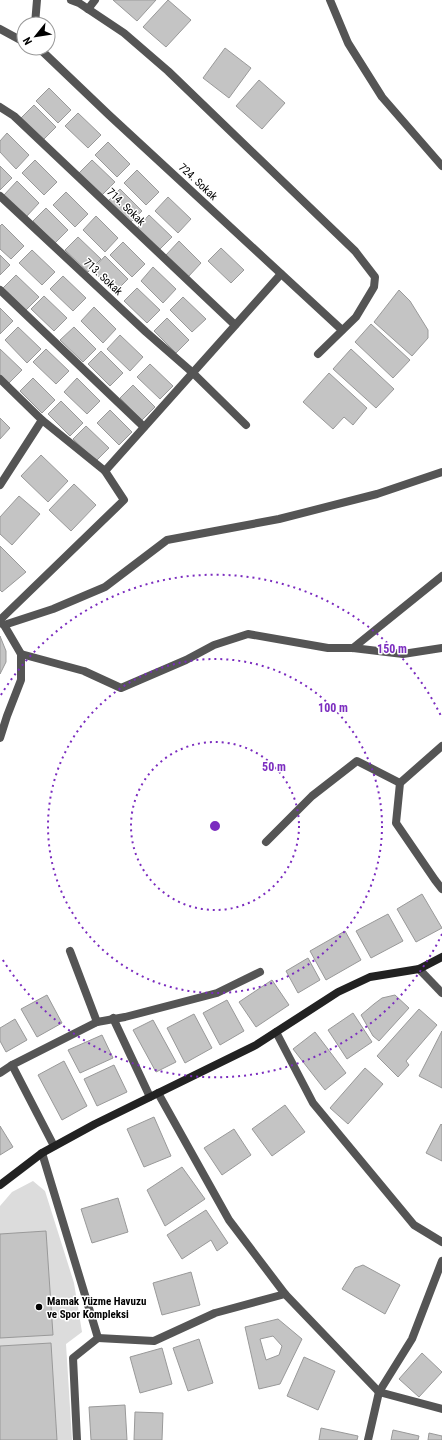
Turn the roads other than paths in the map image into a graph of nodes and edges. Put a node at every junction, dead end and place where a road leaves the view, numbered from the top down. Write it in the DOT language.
graph roads {
  1 [pos="37,0"];
  2 [pos="71,0"];
  3 [pos="95,0"];
  4 [pos="330,0"];
  5 [pos="88,9"];
  6 [pos="36,16"];
  7 [pos="0,29"];
  8 [pos="16,38"];
  9 [pos="47,56"];
  10 [pos="0,107"];
  11 [pos="442,166"];
  12 [pos="0,196"];
  13 [pos="281,274"];
  14 [pos="0,290"];
  15 [pos="235,325"];
  16 [pos="342,330"];
  17 [pos="318,354"];
  18 [pos="193,372"];
  19 [pos="0,379"];
  20 [pos="42,420"];
  21 [pos="246,425"];
  22 [pos="144,427"];
  23 [pos="105,471"];
  24 [pos="442,472"];
  25 [pos="0,485"];
  26 [pos="442,576"];
  27 [pos="1,623"];
  28 [pos="353,648"];
  29 [pos="442,648"];
  30 [pos="21,654"];
  31 [pos="0,738"];
  32 [pos="442,746"];
  33 [pos="400,783"];
  34 [pos="266,842"];
  35 [pos="442,889"];
  36 [pos="70,951"];
  37 [pos="442,957"];
  38 [pos="420,969"];
  39 [pos="260,972"];
  40 [pos="442,993"];
  41 [pos="113,1018"];
  42 [pos="97,1022"];
  43 [pos="276,1032"];
  44 [pos="12,1065"];
  45 [pos="0,1073"];
  46 [pos="154,1095"];
  47 [pos="54,1146"];
  48 [pos="42,1153"];
  49 [pos="0,1185"];
  50 [pos="442,1242"];
  51 [pos="442,1261"];
  52 [pos="285,1294"];
  53 [pos="98,1338"];
  54 [pos="379,1392"];
  55 [pos="442,1409"];
  56 [pos="77,1440"];
  57 [pos="368,1440"];
  1 -- 6 [label="street"];
  2 -- 5 [label="street"];
  3 -- 5 [label="street"];
  4 -- 11 [label="street"];
  5 -- 16 [label="street"];
  7 -- 8 [label="street"];
  9 -- 13 [label="street, 724. Sokak"];
  10 -- 15 [label="street, 714. Sokak"];
  12 -- 18 [label="street, 713. Sokak"];
  13 -- 15 [label="street"];
  13 -- 16 [label="street, 724. Sokak"];
  14 -- 22 [label="street"];
  15 -- 18 [label="street"];
  16 -- 17 [label="street"];
  18 -- 21 [label="street, 713. Sokak"];
  18 -- 22 [label="street"];
  19 -- 20 [label="street"];
  20 -- 23 [label="street"];
  20 -- 25 [label="street"];
  22 -- 23 [label="street"];
  23 -- 27 [label="street"];
  24 -- 27 [label="street"];
  26 -- 28 [label="street"];
  27 -- 30 [label="street"];
  28 -- 29 [label="street"];
  28 -- 30 [label="street"];
  30 -- 31 [label="street"];
  32 -- 33 [label="street"];
  33 -- 34 [label="street"];
  33 -- 35 [label="street"];
  36 -- 42 [label="street"];
  37 -- 38 [label="main road"];
  38 -- 40 [label="street"];
  38 -- 43 [label="main road"];
  39 -- 41 [label="street"];
  41 -- 42 [label="street"];
  41 -- 46 [label="street"];
  42 -- 44 [label="street"];
  43 -- 46 [label="main road"];
  43 -- 50 [label="street"];
  44 -- 45 [label="street"];
  44 -- 47 [label="street"];
  46 -- 47 [label="main road"];
  46 -- 52 [label="street"];
  47 -- 48 [label="main road"];
  48 -- 49 [label="main road"];
  48 -- 53 [label="street"];
  51 -- 54 [label="street"];
  52 -- 53 [label="street"];
  52 -- 54 [label="street"];
  53 -- 56 [label="street"];
  54 -- 55 [label="street"];
  54 -- 57 [label="street"];
}
